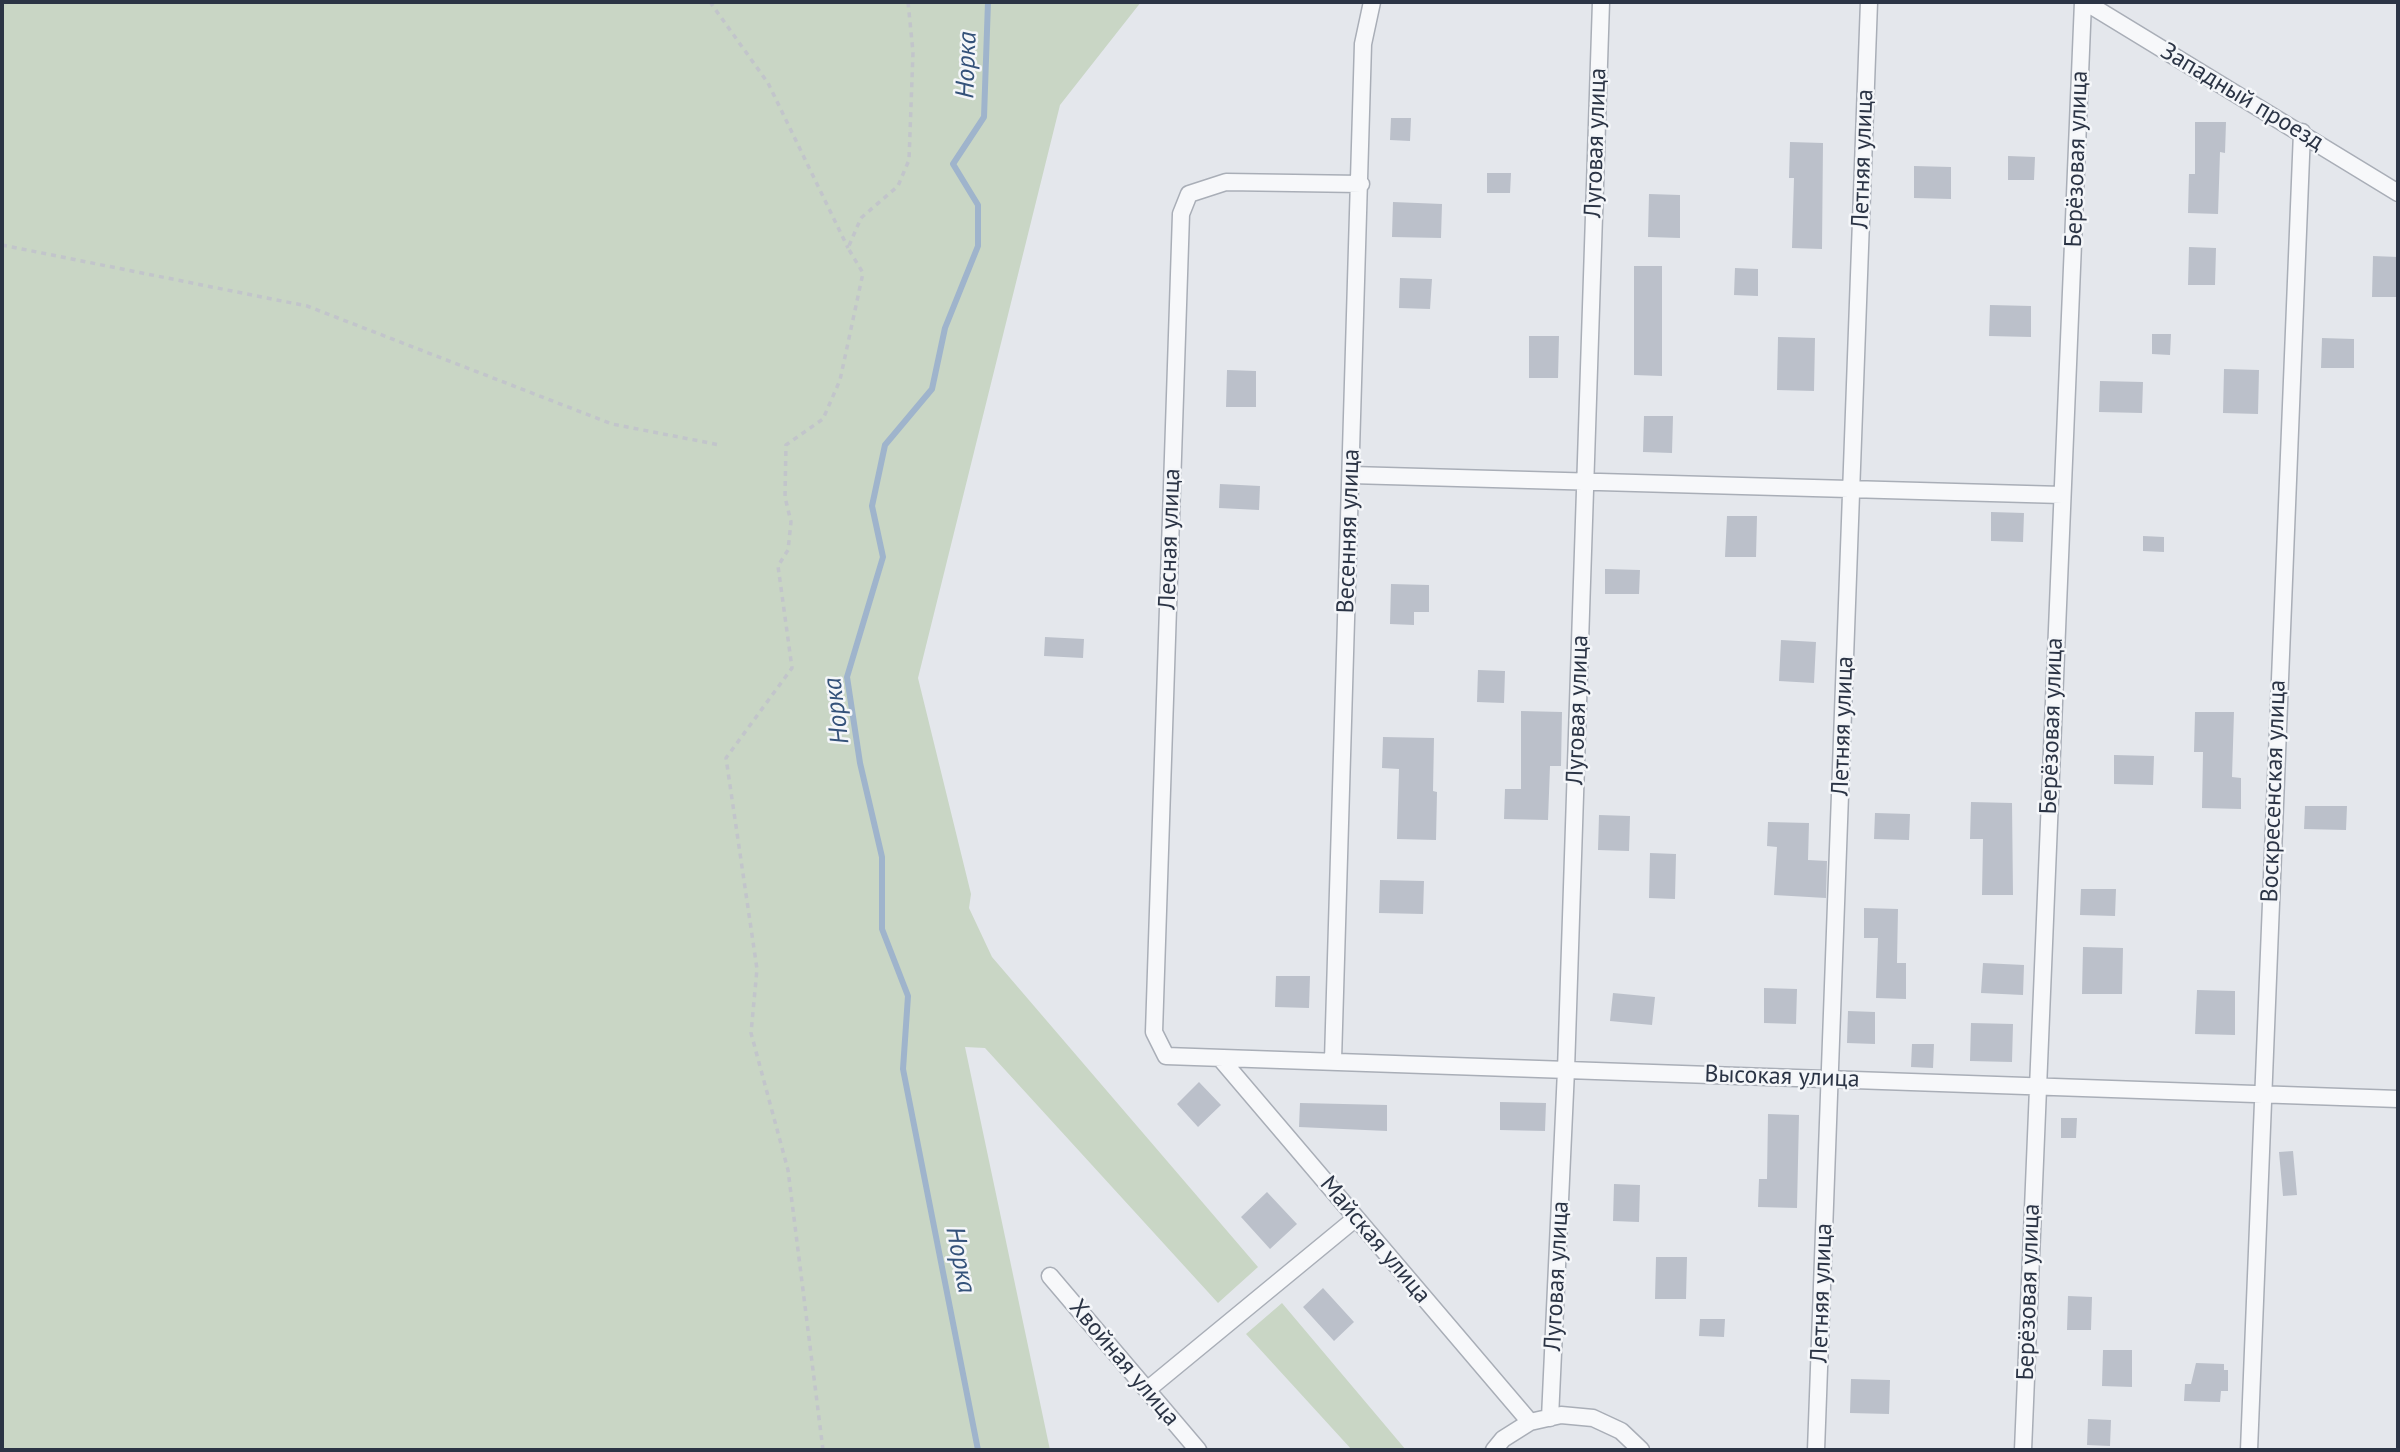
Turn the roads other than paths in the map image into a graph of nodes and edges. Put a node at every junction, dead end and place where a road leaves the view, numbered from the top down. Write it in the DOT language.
graph roads {
  1 [pos="1372,2"];
  2 [pos="1601,2"];
  3 [pos="1869,2"];
  4 [pos="2084,2"];
  5 [pos="2302,132"];
  6 [pos="1361,184"];
  7 [pos="2398,193"];
  8 [pos="1351,475"];
  9 [pos="1586,482"];
  10 [pos="1851,489"];
  11 [pos="2062,495"];
  12 [pos="1166,1056"];
  13 [pos="1220,1058"];
  14 [pos="1333,1060"];
  15 [pos="1566,1070"];
  16 [pos="1830,1079"];
  17 [pos="2037,1085"];
  18 [pos="2261,1094"];
  19 [pos="2398,1099"];
  20 [pos="1356,1218"];
  21 [pos="1050,1276"];
  22 [pos="1147,1390"];
  23 [pos="1550,1418"];
  24 [pos="1530,1422"];
  25 [pos="1198,1450"];
  26 [pos="1494,1450"];
  27 [pos="1641,1450"];
  28 [pos="1816,1450"];
  29 [pos="2023,1450"];
  30 [pos="2249,1450"];
  1 -- 6 [label="street, Весенняя улица"];
  2 -- 9 [label="street, Луговая улица"];
  3 -- 10 [label="street, Летняя улица"];
  4 -- 5 [label="street, Западный проезд"];
  4 -- 11 [label="street, Берёзовая улица"];
  5 -- 7 [label="street, Западный проезд"];
  5 -- 18 [label="street, Воскресенская улица"];
  6 -- 8 [label="street, Весенняя улица"];
  6 -- 12 [label="street, Лесная улица"];
  8 -- 9 [label="street"];
  8 -- 14 [label="street, Весенняя улица"];
  9 -- 10 [label="street"];
  9 -- 15 [label="street, Луговая улица"];
  10 -- 11 [label="street"];
  10 -- 16 [label="street, Летняя улица"];
  11 -- 17 [label="street, Берёзовая улица"];
  12 -- 13 [label="street, Высокая улица"];
  13 -- 14 [label="street, Высокая улица"];
  13 -- 20 [label="street, Майская улица"];
  14 -- 15 [label="street, Высокая улица"];
  15 -- 16 [label="street, Высокая улица"];
  15 -- 23 [label="street, Луговая улица"];
  16 -- 17 [label="street, Высокая улица"];
  16 -- 28 [label="street, Летняя улица"];
  17 -- 18 [label="street, Высокая улица"];
  17 -- 29 [label="street, Берёзовая улица"];
  18 -- 19 [label="street, Высокая улица"];
  18 -- 30 [label="street, Воскресенская улица"];
  20 -- 22 [label="street"];
  20 -- 24 [label="street, Майская улица"];
  21 -- 22 [label="street, Хвойная улица"];
  22 -- 25 [label="street, Хвойная улица"];
  23 -- 24 [label="street"];
  23 -- 27 [label="street"];
  24 -- 26 [label="street"];
}
